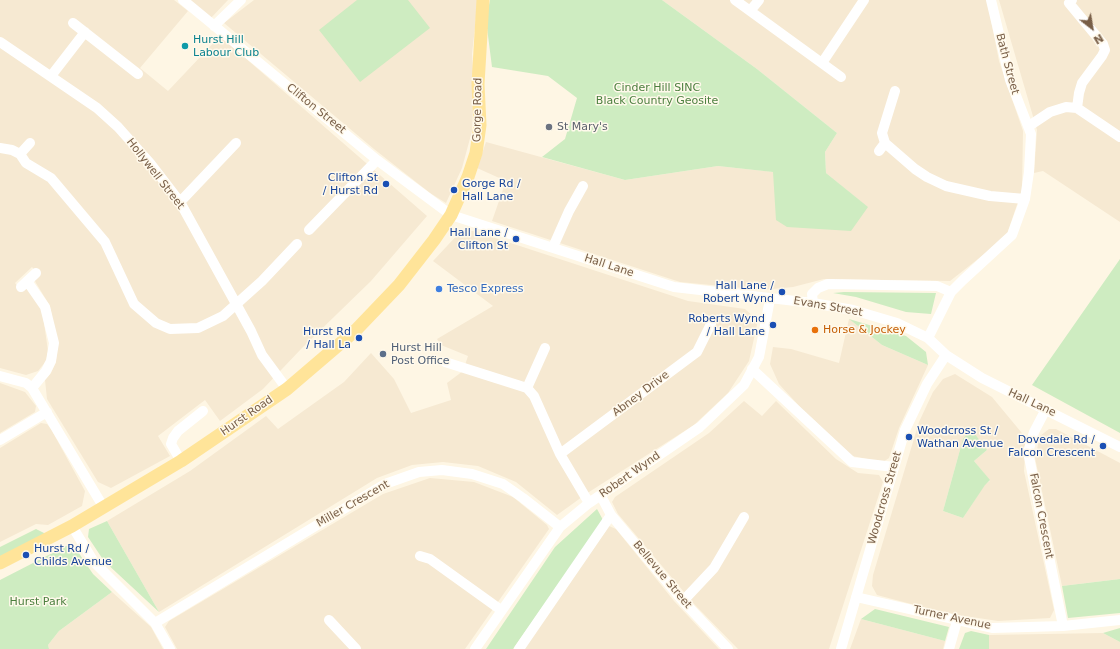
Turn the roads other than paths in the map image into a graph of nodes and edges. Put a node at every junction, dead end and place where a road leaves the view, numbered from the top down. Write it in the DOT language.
graph roads {
  1 [pos="183,0"];
  2 [pos="241,0"];
  3 [pos="483,0"];
  4 [pos="735,0"];
  5 [pos="759,0"];
  6 [pos="864,0"];
  7 [pos="991,0"];
  8 [pos="1072,0"];
  9 [pos="750,11"];
  10 [pos="73,23"];
  11 [pos="214,26"];
  12 [pos="85,32"];
  13 [pos="1,42"];
  14 [pos="822,63"];
  15 [pos="138,74"];
  16 [pos="51,76"];
  17 [pos="841,76"];
  18 [pos="897,97"];
  19 [pos="1077,108"];
  20 [pos="1029,126"];
  21 [pos="1120,137"];
  22 [pos="30,143"];
  23 [pos="236,143"];
  24 [pos="0,148"];
  25 [pos="20,154"];
  26 [pos="377,160"];
  27 [pos="583,186"];
  28 [pos="1025,199"];
  29 [pos="180,202"];
  30 [pos="451,215"];
  31 [pos="309,230"];
  32 [pos="297,244"];
  33 [pos="553,247"];
  34 [pos="36,273"];
  35 [pos="951,292"];
  36 [pos="770,299"];
  37 [pos="813,303"];
  38 [pos="235,305"];
  39 [pos="711,324"];
  40 [pos="928,338"];
  41 [pos="545,348"];
  42 [pos="946,355"];
  43 [pos="445,362"];
  44 [pos="752,370"];
  45 [pos="0,376"];
  46 [pos="32,388"];
  47 [pos="287,388"];
  48 [pos="527,388"];
  49 [pos="1046,409"];
  50 [pos="203,411"];
  51 [pos="47,412"];
  52 [pos="0,440"];
  53 [pos="1120,447"];
  54 [pos="560,454"];
  55 [pos="181,461"];
  56 [pos="894,467"];
  57 [pos="601,496"];
  58 [pos="589,503"];
  59 [pos="104,508"];
  60 [pos="611,515"];
  61 [pos="744,517"];
  62 [pos="72,526"];
  63 [pos="560,528"];
  64 [pos="420,556"];
  65 [pos="0,563"];
  66 [pos="856,597"];
  67 [pos="683,601"];
  68 [pos="501,610"];
  69 [pos="329,620"];
  70 [pos="1120,620"];
  71 [pos="957,621"];
  72 [pos="155,623"];
  73 [pos="1064,626"];
  74 [pos="170,649"];
  75 [pos="356,649"];
  76 [pos="475,649"];
  77 [pos="519,649"];
  78 [pos="728,649"];
  79 [pos="841,649"];
  80 [pos="949,649"];
  1 -- 11 [label="street, Clifton Street"];
  2 -- 11 [label="street"];
  3 -- 30 [label="main road, Gorge Road"];
  4 -- 9 [label="street"];
  5 -- 9 [label="street"];
  6 -- 14 [label="street"];
  7 -- 20 [label="street, Bath Street"];
  8 -- 19 [label="street"];
  9 -- 14 [label="street"];
  10 -- 12 [label="street"];
  11 -- 26 [label="street, Clifton Street"];
  12 -- 15 [label="street"];
  12 -- 16 [label="street"];
  13 -- 16 [label="street, Hollywell Street"];
  14 -- 17 [label="street"];
  16 -- 29 [label="street, Hollywell Street"];
  18 -- 28 [label="street"];
  19 -- 20 [label="street"];
  19 -- 21 [label="street"];
  20 -- 28 [label="street, Bath Street"];
  22 -- 25 [label="street"];
  23 -- 29 [label="street"];
  24 -- 25 [label="street"];
  25 -- 38 [label="street"];
  26 -- 30 [label="street, Clifton Street"];
  26 -- 31 [label="street"];
  27 -- 33 [label="street"];
  28 -- 35 [label="street, Bath Street"];
  29 -- 38 [label="street, Hollywell Street"];
  30 -- 33 [label="street, Hall Lane"];
  30 -- 47 [label="main road, Hurst Road"];
  32 -- 38 [label="street"];
  33 -- 36 [label="street, Hall Lane"];
  34 -- 46 [label="street"];
  35 -- 37 [label="street"];
  35 -- 40 [label="street, Bath Street"];
  36 -- 37 [label="street, Evans Street"];
  36 -- 44 [label="street, Robert Wynd"];
  37 -- 40 [label="street, Evans Street"];
  38 -- 47 [label="street, Hollywell Street"];
  39 -- 54 [label="street, Abney Drive"];
  40 -- 42 [label="street, Evans Street"];
  41 -- 48 [label="street"];
  42 -- 49 [label="street, Hall Lane"];
  42 -- 56 [label="street, Woodcross Street"];
  43 -- 48 [label="street"];
  44 -- 56 [label="street"];
  44 -- 57 [label="street, Robert Wynd"];
  45 -- 46 [label="street"];
  46 -- 51 [label="street"];
  47 -- 55 [label="main road, Hurst Road"];
  48 -- 54 [label="street"];
  49 -- 53 [label="street, Hall Lane"];
  49 -- 73 [label="street, Falcon Crescent"];
  50 -- 55 [label="street"];
  51 -- 52 [label="street"];
  51 -- 59 [label="street"];
  54 -- 58 [label="street"];
  55 -- 59 [label="main road, Hurst Road"];
  56 -- 66 [label="street, Woodcross Street"];
  57 -- 58 [label="street, Robert Wynd"];
  57 -- 60 [label="street, Bellevue Street"];
  58 -- 63 [label="street, Robert Wynd"];
  59 -- 62 [label="main road, Hurst Road"];
  60 -- 67 [label="street, Bellevue Street"];
  60 -- 77 [label="street"];
  61 -- 67 [label="street"];
  62 -- 65 [label="main road, Hurst Road"];
  62 -- 72 [label="street"];
  63 -- 68 [label="street, Robert Wynd"];
  63 -- 72 [label="street, Miller Crescent"];
  64 -- 68 [label="street"];
  66 -- 71 [label="street, Turner Avenue"];
  66 -- 79 [label="street, Woodcross Street"];
  67 -- 78 [label="street, Bellevue Street"];
  68 -- 76 [label="street, Robert Wynd"];
  69 -- 75 [label="street"];
  70 -- 73 [label="street, Turner Avenue"];
  71 -- 73 [label="street, Turner Avenue"];
  71 -- 80 [label="street"];
  72 -- 74 [label="street"];
}
